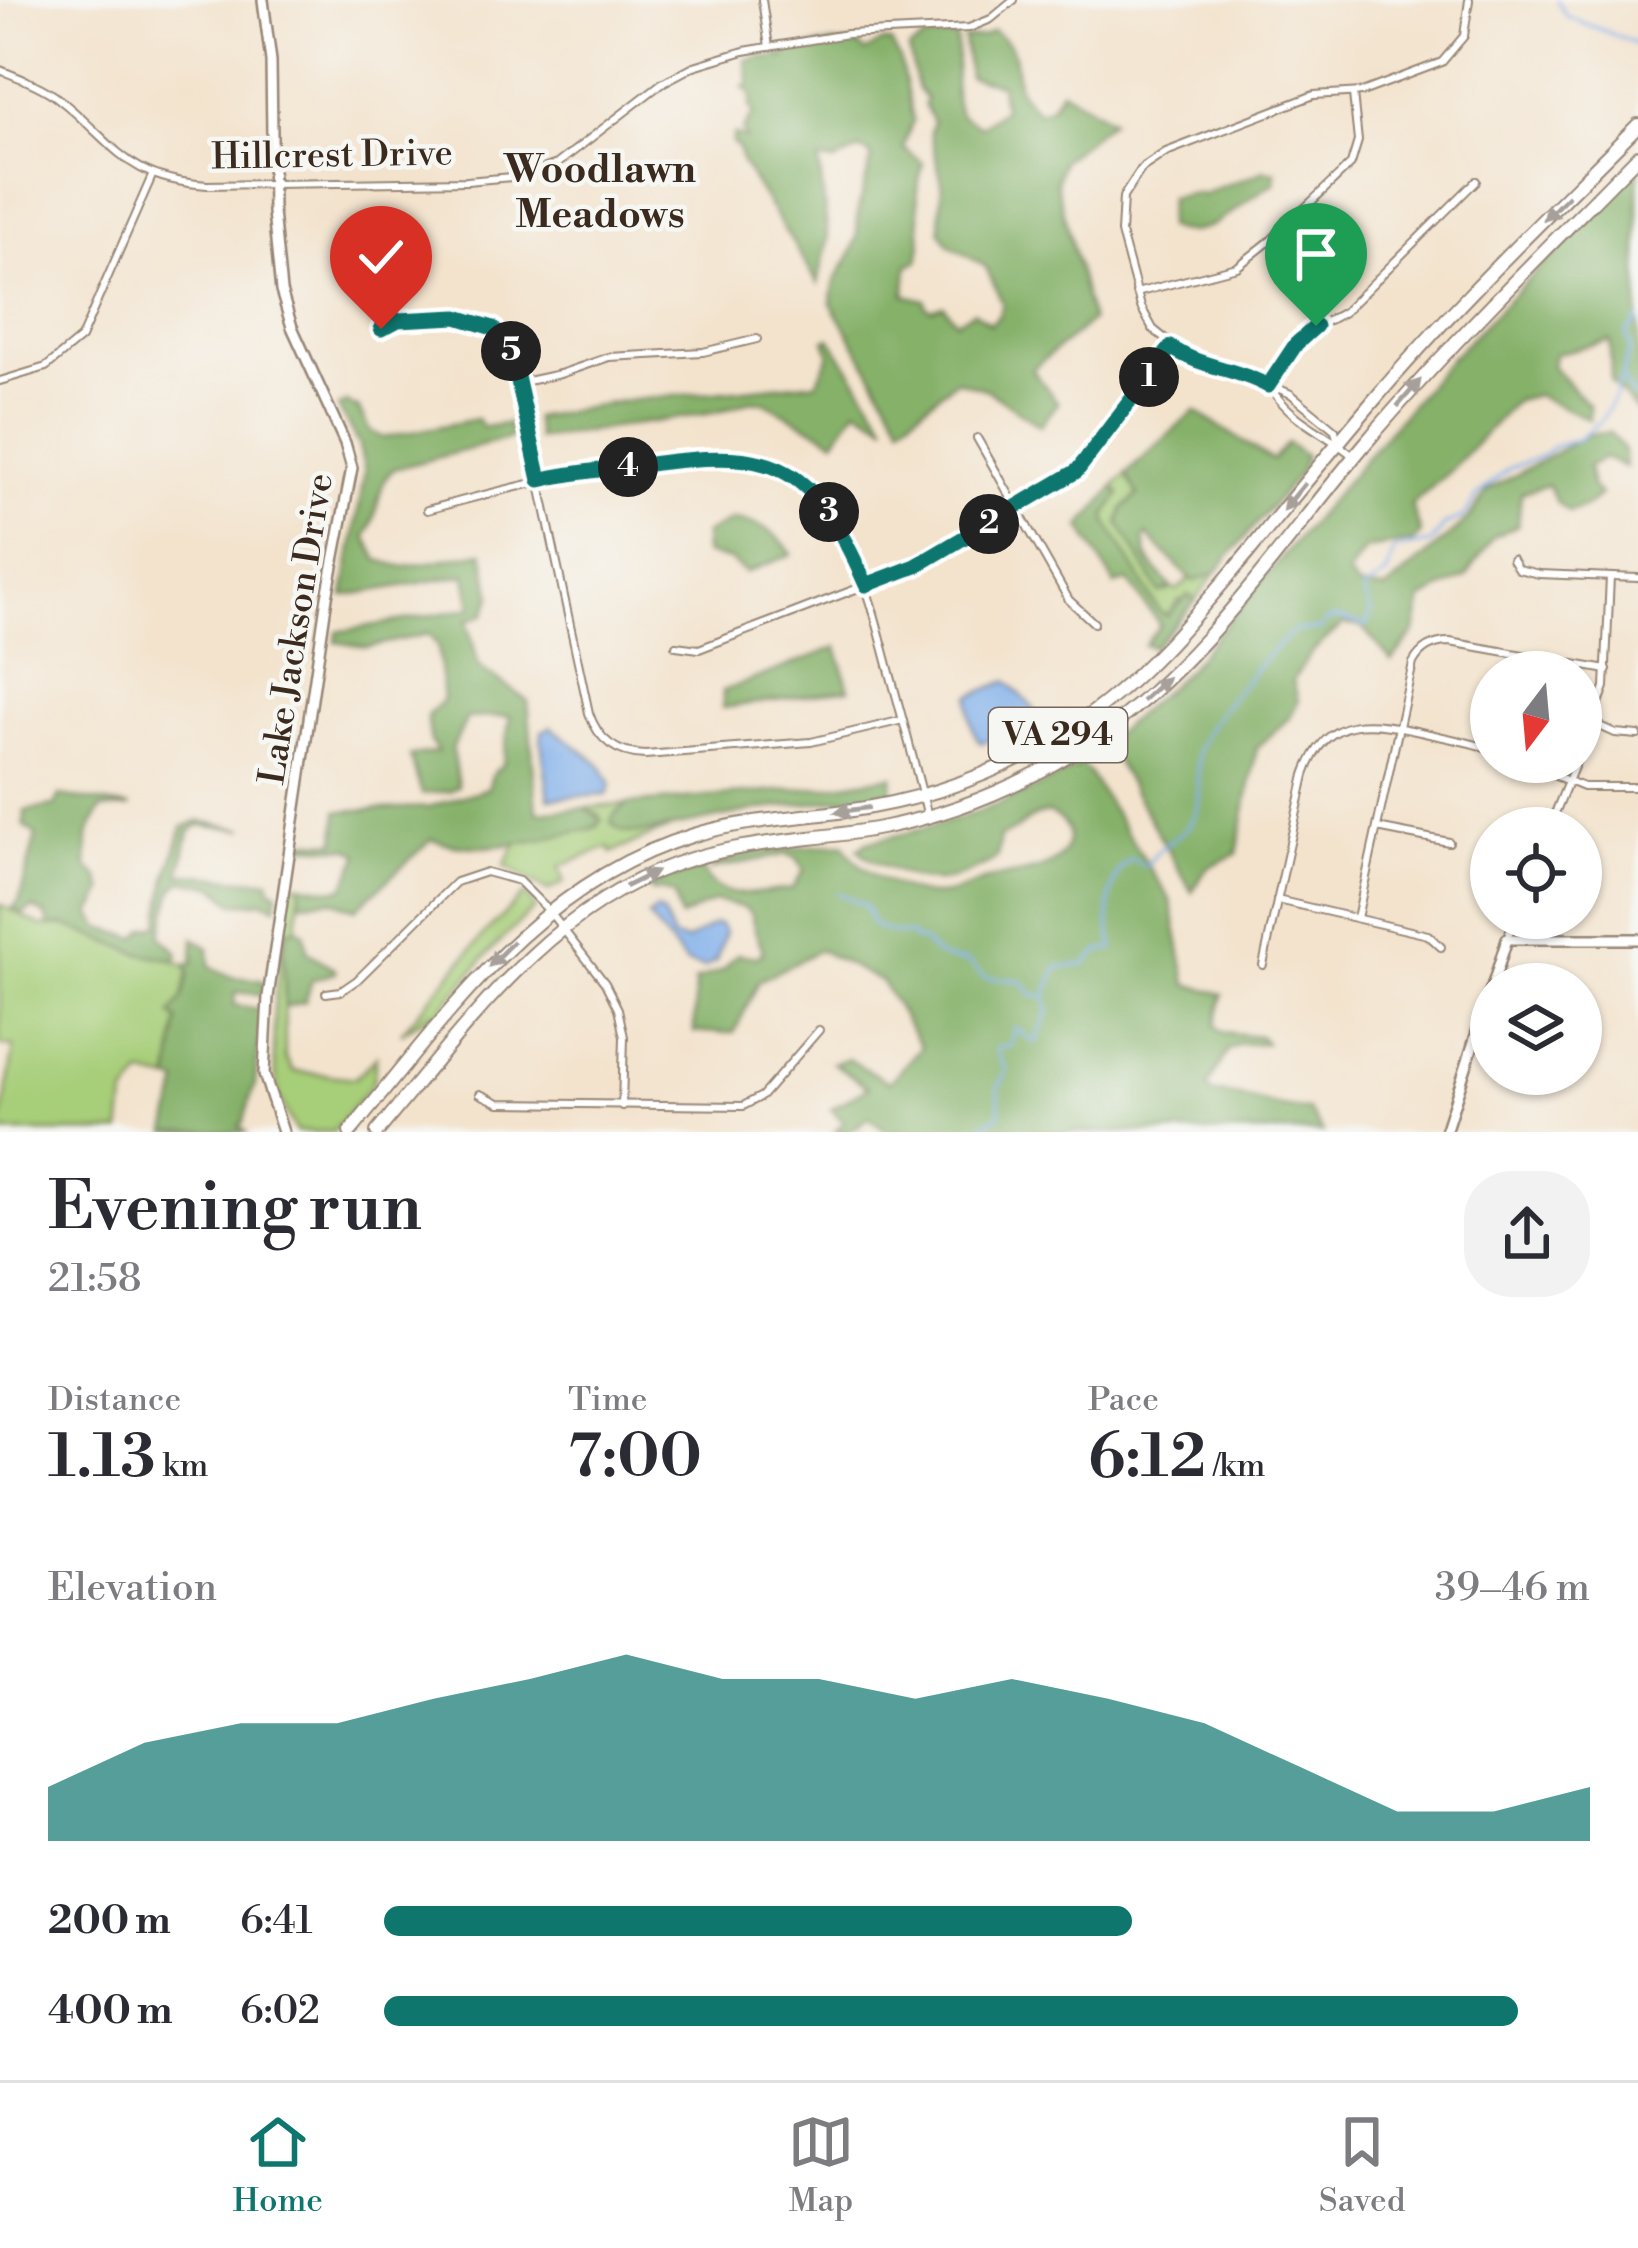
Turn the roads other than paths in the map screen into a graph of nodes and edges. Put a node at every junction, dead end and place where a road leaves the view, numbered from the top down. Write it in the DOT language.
graph roads {
  1 [pos="263,0"];
  2 [pos="762,0"];
  3 [pos="1014,0"];
  4 [pos="1468,0"];
  5 [pos="769,46"];
  6 [pos="0,70"];
  7 [pos="1353,94"];
  8 [pos="1638,125"];
  9 [pos="1638,156"];
  10 [pos="152,176"];
  11 [pos="1476,181"];
  12 [pos="273,184"];
  13 [pos="1136,293"];
  14 [pos="381,329"];
  15 [pos="757,339"];
  16 [pos="1171,347"];
  17 [pos="0,381"];
  18 [pos="518,383"];
  19 [pos="1268,386"];
  20 [pos="977,438"];
  21 [pos="1338,443"];
  22 [pos="1354,458"];
  23 [pos="540,480"];
  24 [pos="1018,508"];
  25 [pos="427,510"];
  26 [pos="1511,559"];
  27 [pos="1610,577"];
  28 [pos="1638,578"];
  29 [pos="866,585"];
  30 [pos="1094,623"];
  31 [pos="676,646"];
  32 [pos="1607,670"];
  33 [pos="1602,688"];
  34 [pos="902,720"];
  35 [pos="1602,727"];
  36 [pos="1399,728"];
  37 [pos="1638,734"];
  38 [pos="1470,744"];
  39 [pos="1571,783"];
  40 [pos="1638,787"];
  41 [pos="923,795"];
  42 [pos="928,817"];
  43 [pos="1377,828"];
  44 [pos="1449,842"];
  45 [pos="1277,900"];
  46 [pos="549,910"];
  47 [pos="1357,918"];
  48 [pos="562,928"];
  49 [pos="1507,939"];
  50 [pos="1602,939"];
  51 [pos="1638,939"];
  52 [pos="1441,947"];
  53 [pos="1500,963"];
  54 [pos="1263,965"];
  55 [pos="326,993"];
  56 [pos="819,1030"];
  57 [pos="1470,1055"];
  58 [pos="480,1094"];
  59 [pos="622,1106"];
  60 [pos="283,1132"];
  61 [pos="350,1132"];
  62 [pos="377,1132"];
  63 [pos="1445,1132"];
  1 -- 12 [label="street, Lake Jackson Drive"];
  2 -- 5 [label="street"];
  3 -- 5 [label="street, Hillcrest Drive"];
  4 -- 7 [label="street"];
  5 -- 12 [label="street, Hillcrest Drive"];
  6 -- 10 [label="street, Hillcrest Drive"];
  7 -- 13 [label="street"];
  7 -- 13 [label="street"];
  8 -- 21 [label="highway, VA 294, one-way"];
  22 -- 9 [label="highway, VA 294, one-way"];
  10 -- 12 [label="street, Hillcrest Drive"];
  10 -- 17 [label="street"];
  11 -- 19 [label="street"];
  12 -- 60 [label="street, Lake Jackson Drive"];
  13 -- 16 [label="street"];
  14 -- 18 [label="street"];
  15 -- 18 [label="street"];
  16 -- 19 [label="street"];
  16 -- 24 [label="street"];
  18 -- 23 [label="street"];
  19 -- 21 [label="street"];
  19 -- 21 [label="street"];
  20 -- 24 [label="street"];
  21 -- 22 [label="street"];
  21 -- 41 [label="highway, VA 294, one-way"];
  42 -- 22 [label="highway, VA 294, one-way"];
  23 -- 25 [label="street"];
  23 -- 29 [label="street"];
  23 -- 34 [label="street"];
  24 -- 29 [label="street"];
  24 -- 30 [label="street"];
  26 -- 27 [label="street"];
  27 -- 28 [label="street"];
  27 -- 32 [label="street"];
  29 -- 31 [label="street"];
  29 -- 34 [label="street"];
  32 -- 33 [label="street"];
  32 -- 36 [label="street"];
  34 -- 41 [label="street"];
  35 -- 37 [label="street"];
  36 -- 38 [label="street"];
  36 -- 43 [label="street"];
  36 -- 45 [label="street"];
  39 -- 40 [label="street"];
  41 -- 42 [label="street"];
  41 -- 46 [label="highway, VA 294, one-way"];
  48 -- 42 [label="highway, VA 294, one-way"];
  43 -- 44 [label="street"];
  43 -- 47 [label="street"];
  45 -- 47 [label="street"];
  45 -- 54 [label="street"];
  46 -- 48 [label="street"];
  46 -- 55 [label="street"];
  46 -- 61 [label="highway, VA 294, one-way"];
  47 -- 52 [label="street"];
  48 -- 59 [label="street"];
  48 -- 62 [label="highway, VA 294"];
  49 -- 53 [label="street"];
  50 -- 51 [label="street"];
  56 -- 59 [label="street"];
  57 -- 63 [label="street"];
  58 -- 59 [label="street"];
}
